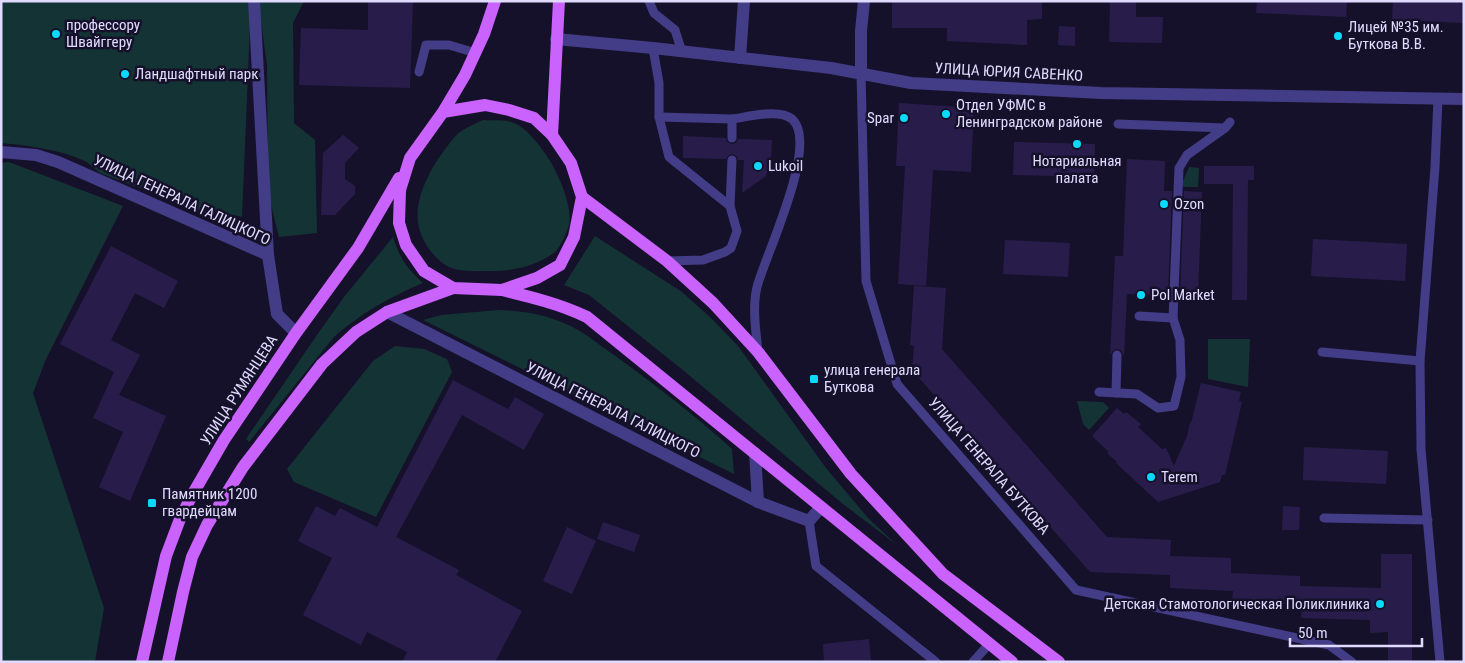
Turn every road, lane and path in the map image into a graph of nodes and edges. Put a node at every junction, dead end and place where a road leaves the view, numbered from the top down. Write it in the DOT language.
graph roads {
  1 [pos="254,1"];
  2 [pos="495,1"];
  3 [pos="558,1"];
  4 [pos="649,1"];
  5 [pos="744,1"];
  6 [pos="864,1"];
  7 [pos="556,39"];
  8 [pos="653,48"];
  9 [pos="682,52"];
  10 [pos="476,53"];
  11 [pos="740,58"];
  12 [pos="418,72"];
  13 [pos="861,73"];
  14 [pos="1438,99"];
  15 [pos="1464,99"];
  16 [pos="443,112"];
  17 [pos="659,117"];
  18 [pos="732,119"];
  19 [pos="1118,124"];
  20 [pos="552,134"];
  21 [pos="732,138"];
  22 [pos="1,152"];
  23 [pos="410,158"];
  24 [pos="732,160"];
  25 [pos="582,197"];
  26 [pos="730,206"];
  27 [pos="268,255"];
  28 [pos="667,261"];
  29 [pos="454,288"];
  30 [pos="502,290"];
  31 [pos="388,312"];
  32 [pos="1139,316"];
  33 [pos="1173,318"];
  34 [pos="296,333"];
  35 [pos="758,352"];
  36 [pos="1322,352"];
  37 [pos="1117,355"];
  38 [pos="1420,361"];
  39 [pos="1099,392"];
  40 [pos="1116,393"];
  41 [pos="755,453"];
  42 [pos="758,502"];
  43 [pos="821,507"];
  44 [pos="1324,518"];
  45 [pos="1428,520"];
  46 [pos="809,522"];
  47 [pos="989,644"];
  48 [pos="142,662"];
  49 [pos="168,662"];
  50 [pos="936,662"];
  51 [pos="973,662"];
  52 [pos="1012,662"];
  53 [pos="1059,662"];
  54 [pos="1352,662"];
  55 [pos="1440,662"];
  1 -- 27 [label="street"];
  2 -- 10 [label="main road"];
  3 -- 7 [label="main road"];
  4 -- 9 [label="lane"];
  5 -- 11 [label="street"];
  6 -- 13 [label="street"];
  7 -- 8 [label="street, УЛИЦА ЮРИЯ САВЕНКО"];
  7 -- 20 [label="main road"];
  8 -- 9 [label="street, УЛИЦА ЮРИЯ САВЕНКО"];
  8 -- 17 [label="lane"];
  9 -- 11 [label="street, УЛИЦА ЮРИЯ САВЕНКО"];
  10 -- 12 [label="lane"];
  10 -- 16 [label="main road"];
  11 -- 13 [label="street, УЛИЦА ЮРИЯ САВЕНКО"];
  13 -- 14 [label="street, УЛИЦА ЮРИЯ САВЕНКО"];
  13 -- 54 [label="lane, УЛИЦА ГЕНЕРАЛА БУТКОВА"];
  14 -- 15 [label="street, УЛИЦА ЮРИЯ САВЕНКО"];
  14 -- 38 [label="lane"];
  16 -- 20 [label="main road"];
  16 -- 23 [label="main road"];
  17 -- 18 [label="lane"];
  17 -- 26 [label="lane"];
  18 -- 21 [label="lane"];
  18 -- 35 [label="lane"];
  19 -- 33 [label="lane"];
  20 -- 25 [label="main road"];
  22 -- 27 [label="street, УЛИЦА ГЕНЕРАЛА ГАЛИЦКОГО"];
  23 -- 29 [label="main road"];
  23 -- 34 [label="main road, УЛИЦА РУМЯНЦЕВА"];
  24 -- 26 [label="lane"];
  25 -- 28 [label="main road"];
  25 -- 30 [label="main road"];
  26 -- 28 [label="lane"];
  27 -- 34 [label="street, УЛИЦА ГЕНЕРАЛА ГАЛИЦКОГО"];
  28 -- 35 [label="main road"];
  29 -- 30 [label="main road"];
  29 -- 31 [label="main road"];
  30 -- 41 [label="main road"];
  31 -- 42 [label="street, УЛИЦА ГЕНЕРАЛА ГАЛИЦКОГО"];
  31 -- 49 [label="main road"];
  32 -- 33 [label="lane"];
  33 -- 40 [label="lane"];
  34 -- 48 [label="main road, УЛИЦА РУМЯНЦЕВА"];
  35 -- 53 [label="main road"];
  36 -- 38 [label="lane"];
  37 -- 40 [label="lane"];
  38 -- 45 [label="lane"];
  39 -- 40 [label="lane"];
  41 -- 42 [label="street"];
  41 -- 43 [label="main road"];
  42 -- 46 [label="street, УЛИЦА ГЕНЕРАЛА ГАЛИЦКОГО"];
  43 -- 46 [label="street"];
  43 -- 47 [label="main road"];
  44 -- 45 [label="lane"];
  45 -- 55 [label="lane"];
  46 -- 50 [label="lane"];
  47 -- 51 [label="lane"];
  47 -- 52 [label="main road"];
}
